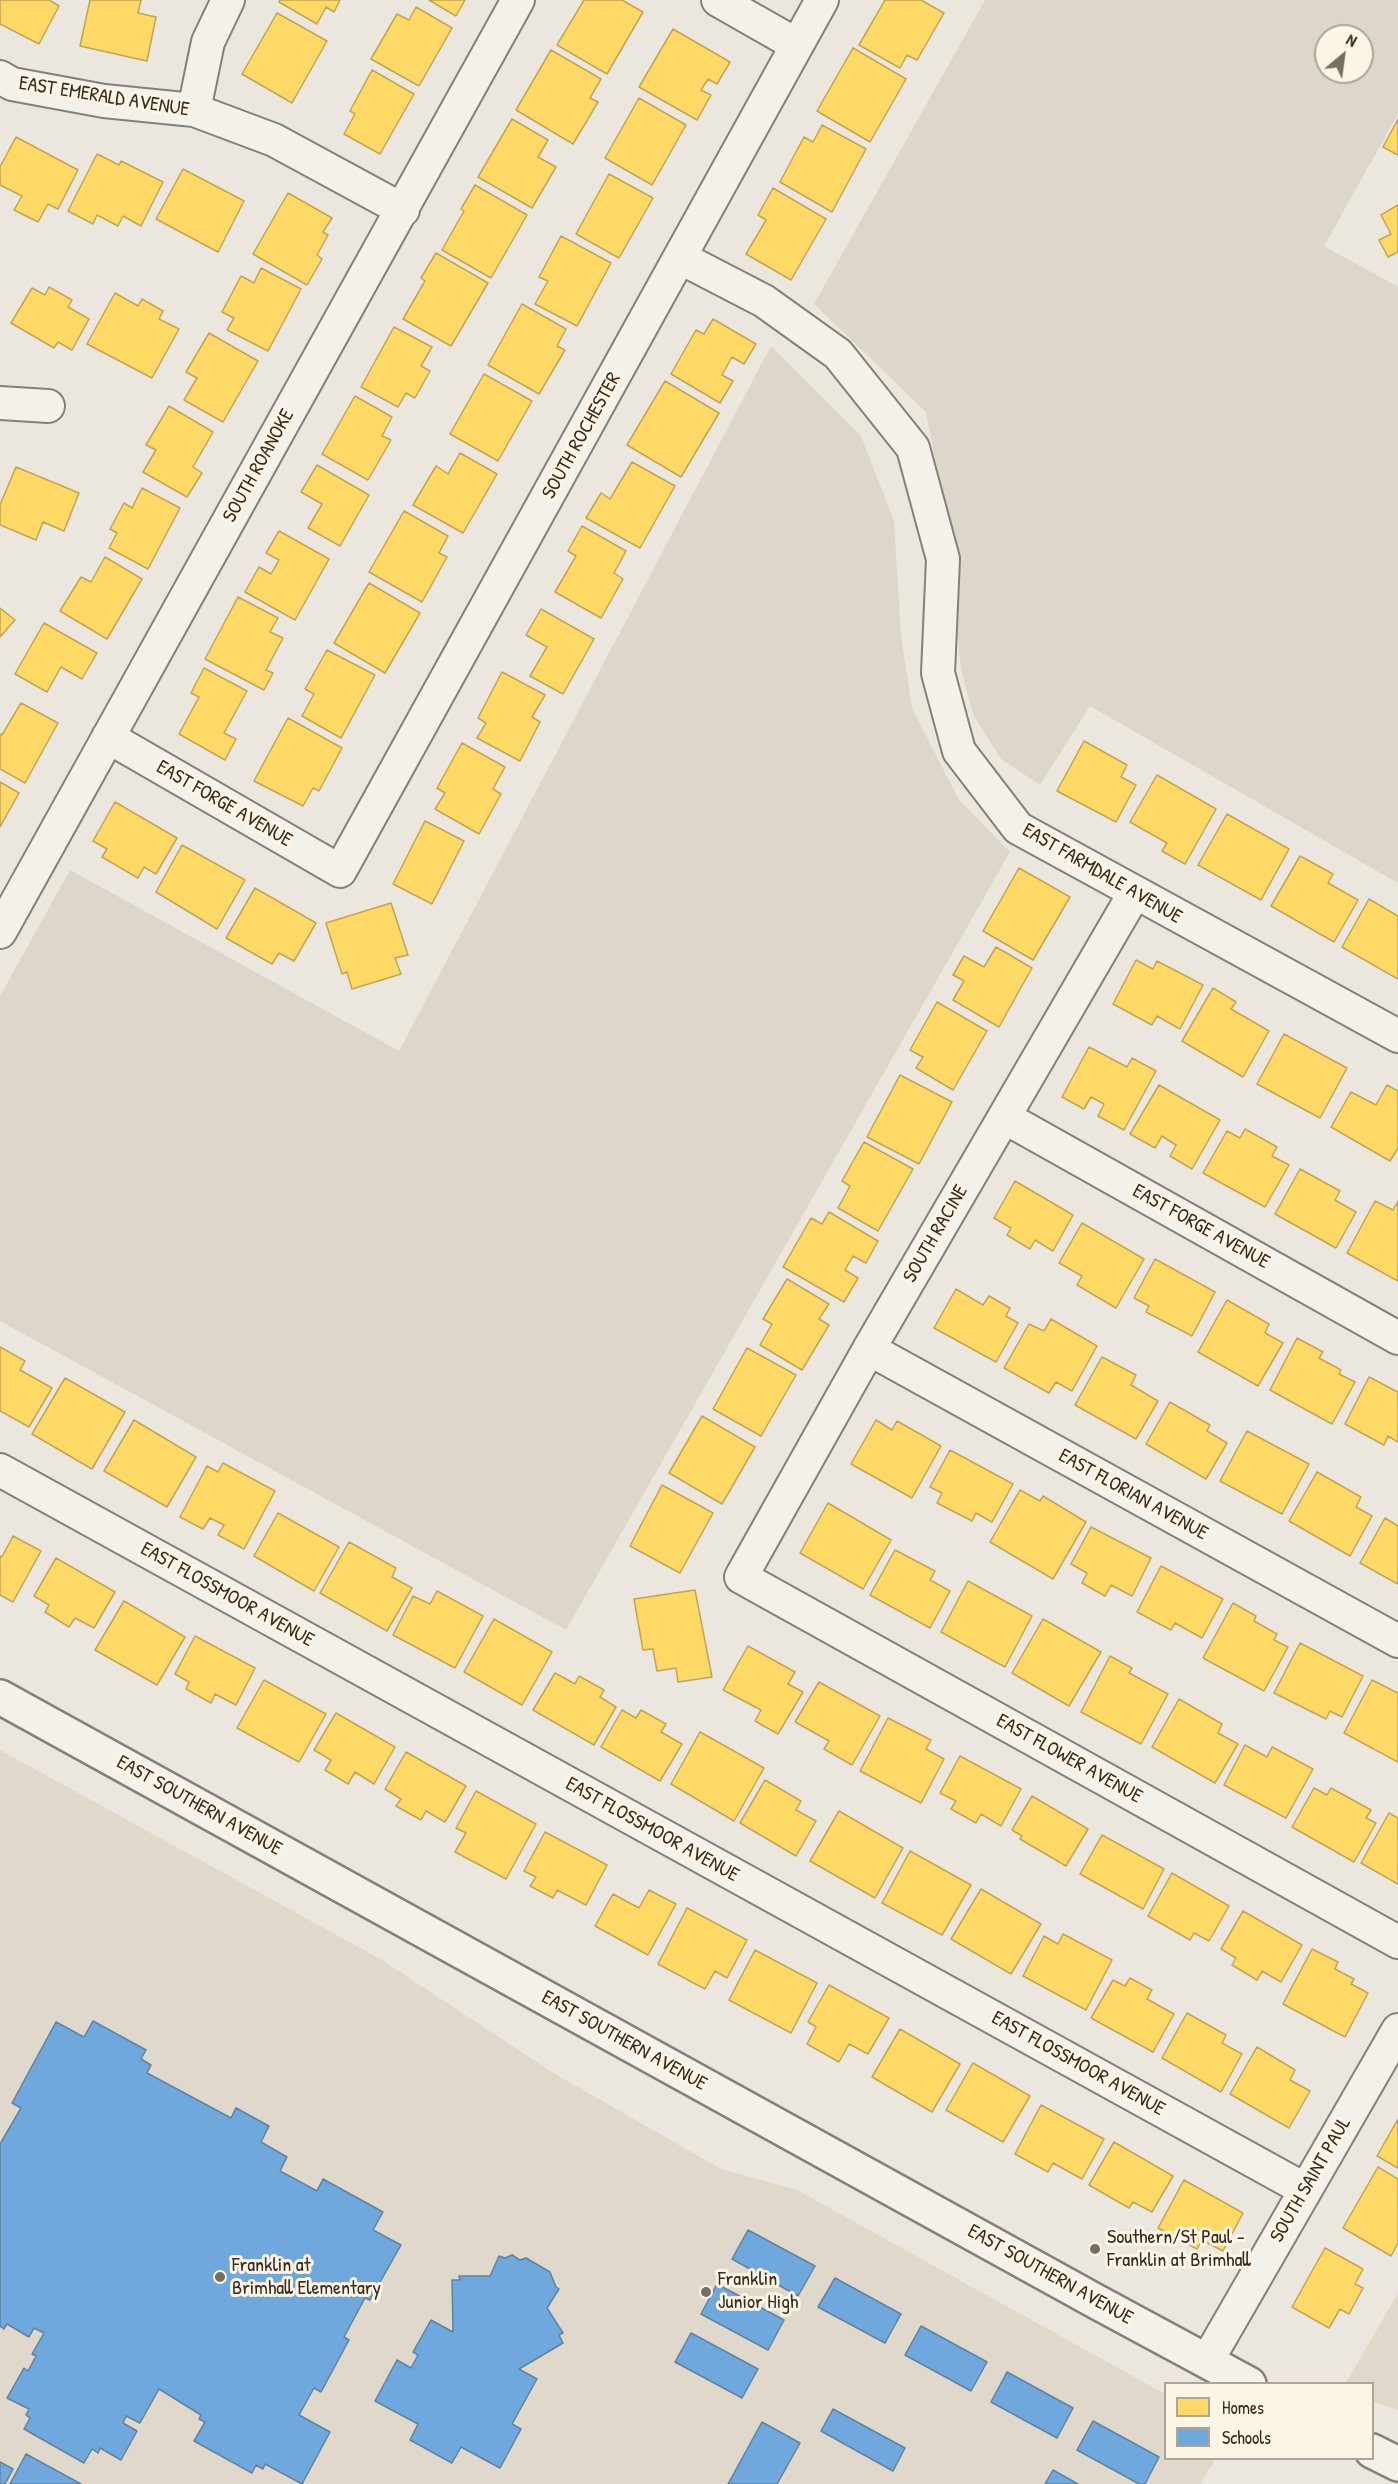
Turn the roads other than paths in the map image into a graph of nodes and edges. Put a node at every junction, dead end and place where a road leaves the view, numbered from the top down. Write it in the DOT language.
graph roads {
  1 [pos="228,0"];
  2 [pos="518,0"];
  3 [pos="718,0"];
  4 [pos="822,0"];
  5 [pos="797,45"];
  6 [pos="0,77"];
  7 [pos="194,110"];
  8 [pos="403,210"];
  9 [pos="681,258"];
  10 [pos="0,403"];
  11 [pos="48,406"];
  12 [pos="108,737"];
  13 [pos="340,871"];
  14 [pos="1134,894"];
  15 [pos="0,932"];
  16 [pos="1398,1036"];
  17 [pos="1004,1117"];
  18 [pos="1398,1338"];
  19 [pos="869,1349"];
  20 [pos="0,1470"];
  21 [pos="741,1577"];
  22 [pos="1398,1641"];
  23 [pos="0,1697"];
  24 [pos="1398,1942"];
  25 [pos="1398,2030"];
  26 [pos="1304,2189"];
  27 [pos="1207,2361"];
  28 [pos="1245,2382"];
  29 [pos="1374,2452"];
  30 [pos="1398,2464"];
  1 -- 7 [label="street"];
  2 -- 8 [label="street, SOUTH ROANOKE"];
  3 -- 5 [label="street"];
  4 -- 5 [label="street, SOUTH ROCHESTER"];
  5 -- 9 [label="street, SOUTH ROCHESTER"];
  6 -- 7 [label="street, EAST EMERALD AVENUE"];
  7 -- 8 [label="street, EAST EMERALD AVENUE"];
  8 -- 12 [label="street, SOUTH ROANOKE"];
  9 -- 13 [label="street, SOUTH ROCHESTER"];
  9 -- 14 [label="street, EAST FARMDALE AVENUE"];
  10 -- 11 [label="street"];
  12 -- 13 [label="street, EAST FORGE AVENUE"];
  12 -- 15 [label="street, SOUTH ROANOKE"];
  14 -- 16 [label="street, EAST FARMDALE AVENUE"];
  14 -- 17 [label="street, SOUTH RACINE"];
  17 -- 18 [label="street, EAST FORGE AVENUE"];
  17 -- 19 [label="street, SOUTH RACINE"];
  19 -- 21 [label="street, SOUTH RACINE"];
  19 -- 22 [label="street, EAST FLORIAN AVENUE"];
  20 -- 26 [label="street, EAST FLOSSMOOR AVENUE"];
  21 -- 24 [label="street, EAST FLOWER AVENUE"];
  23 -- 27 [label="main road, EAST SOUTHERN AVENUE"];
  25 -- 26 [label="street, SOUTH SAINT PAUL"];
  26 -- 27 [label="street, SOUTH SAINT PAUL"];
  27 -- 28 [label="main road, EAST SOUTHERN AVENUE"];
  29 -- 30 [label="main road"];
}
